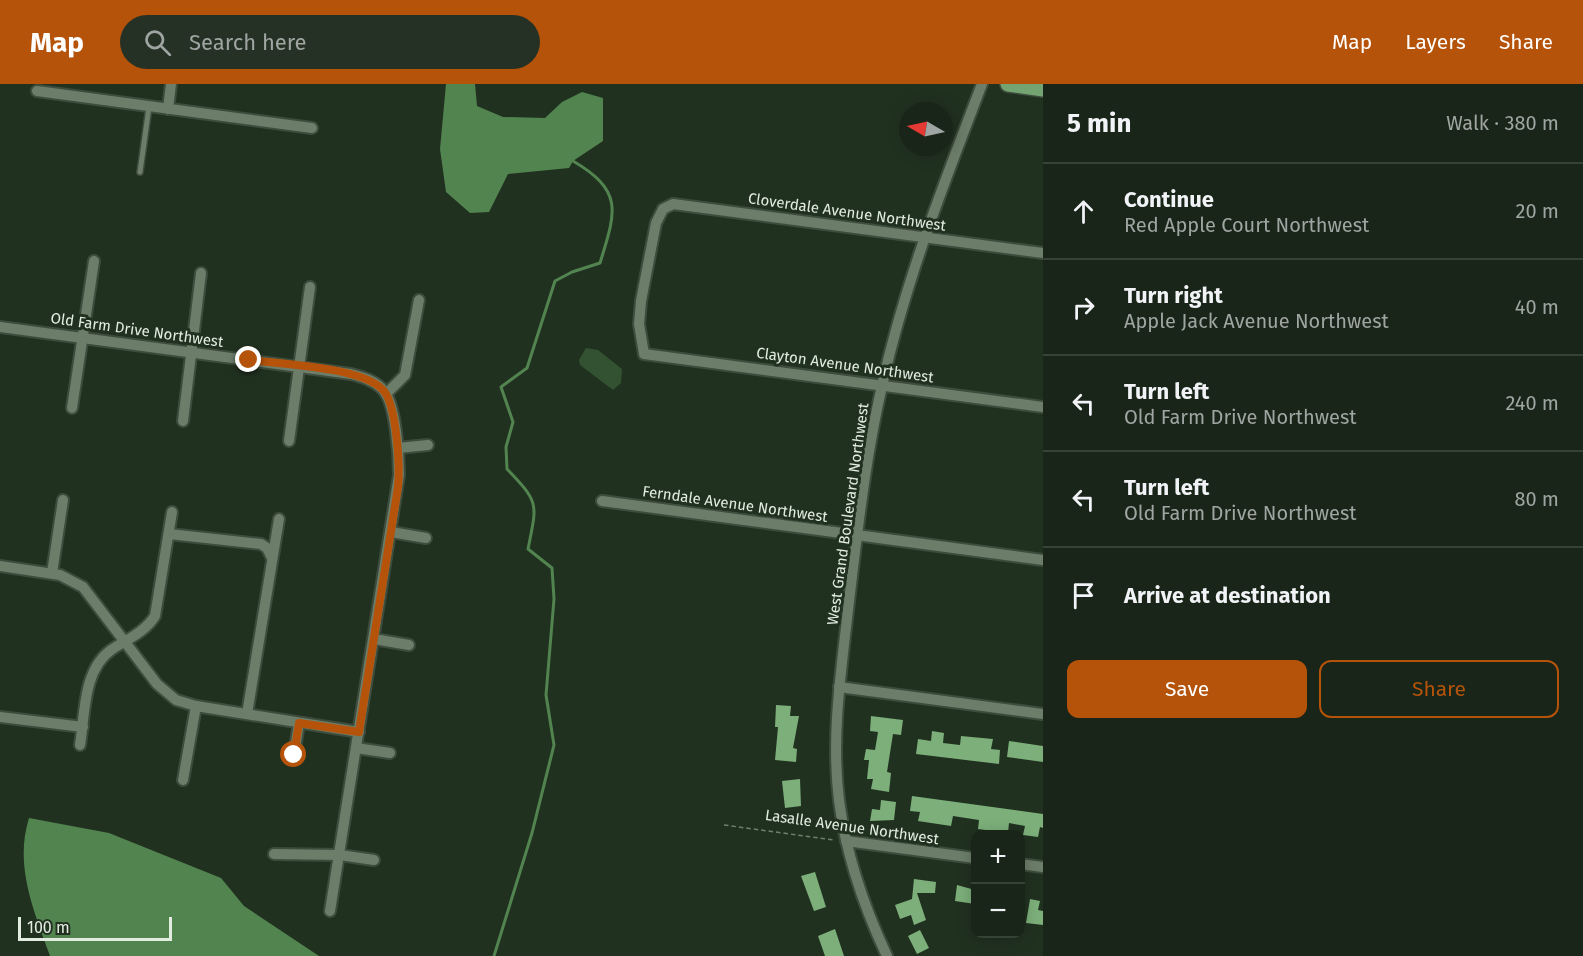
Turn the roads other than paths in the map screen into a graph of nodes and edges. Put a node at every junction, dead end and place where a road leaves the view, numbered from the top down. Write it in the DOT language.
graph roads {
  1 [pos="171,84"];
  2 [pos="982,84"];
  3 [pos="1008,84"];
  4 [pos="1043,89"];
  5 [pos="37,91"];
  6 [pos="149,107"];
  7 [pos="168,109"];
  8 [pos="312,128"];
  9 [pos="140,172"];
  10 [pos="923,237"];
  11 [pos="1043,253"];
  12 [pos="94,261"];
  13 [pos="201,273"];
  14 [pos="309,287"];
  15 [pos="419,300"];
  16 [pos="0,327"];
  17 [pos="84,337"];
  18 [pos="192,352"];
  19 [pos="644,354"];
  20 [pos="299,366"];
  21 [pos="882,385"];
  22 [pos="386,394"];
  23 [pos="1043,407"];
  24 [pos="72,408"];
  25 [pos="183,421"];
  26 [pos="289,441"];
  27 [pos="428,445"];
  28 [pos="398,448"];
  29 [pos="63,500"];
  30 [pos="602,501"];
  31 [pos="172,512"];
  32 [pos="279,519"];
  33 [pos="391,532"];
  34 [pos="169,534"];
  35 [pos="857,536"];
  36 [pos="426,538"];
  37 [pos="272,558"];
  38 [pos="1043,560"];
  39 [pos="0,566"];
  40 [pos="52,573"];
  41 [pos="374,639"];
  42 [pos="125,641"];
  43 [pos="409,645"];
  44 [pos="839,687"];
  45 [pos="196,706"];
  46 [pos="247,714"];
  47 [pos="1043,714"];
  48 [pos="0,717"];
  49 [pos="299,723"];
  50 [pos="83,727"];
  51 [pos="359,732"];
  52 [pos="80,745"];
  53 [pos="357,748"];
  54 [pos="390,753"];
  55 [pos="294,755"];
  56 [pos="183,780"];
  57 [pos="846,841"];
  58 [pos="274,854"];
  59 [pos="340,855"];
  60 [pos="971,857"];
  61 [pos="374,860"];
  62 [pos="1025,865"];
  63 [pos="1043,867"];
  64 [pos="330,911"];
  65 [pos="887,956"];
  1 -- 7 [label="street"];
  2 -- 10 [label="street, West Grand Boulevard Northwest"];
  3 -- 4 [label="main road"];
  5 -- 6 [label="street"];
  6 -- 7 [label="street"];
  6 -- 9 [label="lane"];
  7 -- 8 [label="street"];
  10 -- 11 [label="street, Cloverdale Avenue Northwest"];
  10 -- 19 [label="street, Cloverdale Avenue Northwest"];
  10 -- 21 [label="street, West Grand Boulevard Northwest"];
  12 -- 17 [label="street"];
  13 -- 18 [label="street"];
  14 -- 20 [label="street"];
  15 -- 22 [label="street"];
  16 -- 17 [label="street, Old Farm Drive Northwest"];
  17 -- 18 [label="street, Old Farm Drive Northwest"];
  17 -- 24 [label="street"];
  18 -- 20 [label="street, Old Farm Drive Northwest"];
  18 -- 25 [label="street"];
  19 -- 21 [label="street, Clayton Avenue Northwest"];
  20 -- 22 [label="street, Old Farm Drive Northwest"];
  20 -- 26 [label="street"];
  21 -- 23 [label="street, Clayton Avenue Northwest"];
  21 -- 35 [label="street, West Grand Boulevard Northwest"];
  22 -- 28 [label="street"];
  27 -- 28 [label="street"];
  28 -- 33 [label="street"];
  29 -- 40 [label="street"];
  30 -- 35 [label="street, Ferndale Avenue Northwest"];
  31 -- 34 [label="street"];
  32 -- 37 [label="street"];
  33 -- 36 [label="street"];
  33 -- 41 [label="street"];
  34 -- 37 [label="street"];
  34 -- 42 [label="street"];
  35 -- 38 [label="street, Ferndale Avenue Northwest"];
  35 -- 44 [label="street, West Grand Boulevard Northwest"];
  37 -- 46 [label="street"];
  39 -- 40 [label="street"];
  40 -- 42 [label="street"];
  41 -- 43 [label="street"];
  41 -- 51 [label="street"];
  42 -- 45 [label="street"];
  42 -- 50 [label="street"];
  44 -- 47 [label="street"];
  44 -- 57 [label="street, West Grand Boulevard Northwest"];
  45 -- 46 [label="street"];
  45 -- 56 [label="street"];
  46 -- 49 [label="street"];
  48 -- 50 [label="street"];
  49 -- 51 [label="street"];
  49 -- 55 [label="street"];
  50 -- 52 [label="street"];
  51 -- 53 [label="street"];
  53 -- 54 [label="street"];
  53 -- 59 [label="street"];
  57 -- 60 [label="street, Lasalle Avenue Northwest"];
  57 -- 65 [label="street, West Grand Boulevard Northwest"];
  58 -- 59 [label="street"];
  59 -- 61 [label="street"];
  59 -- 64 [label="street"];
  62 -- 63 [label="street"];
}
